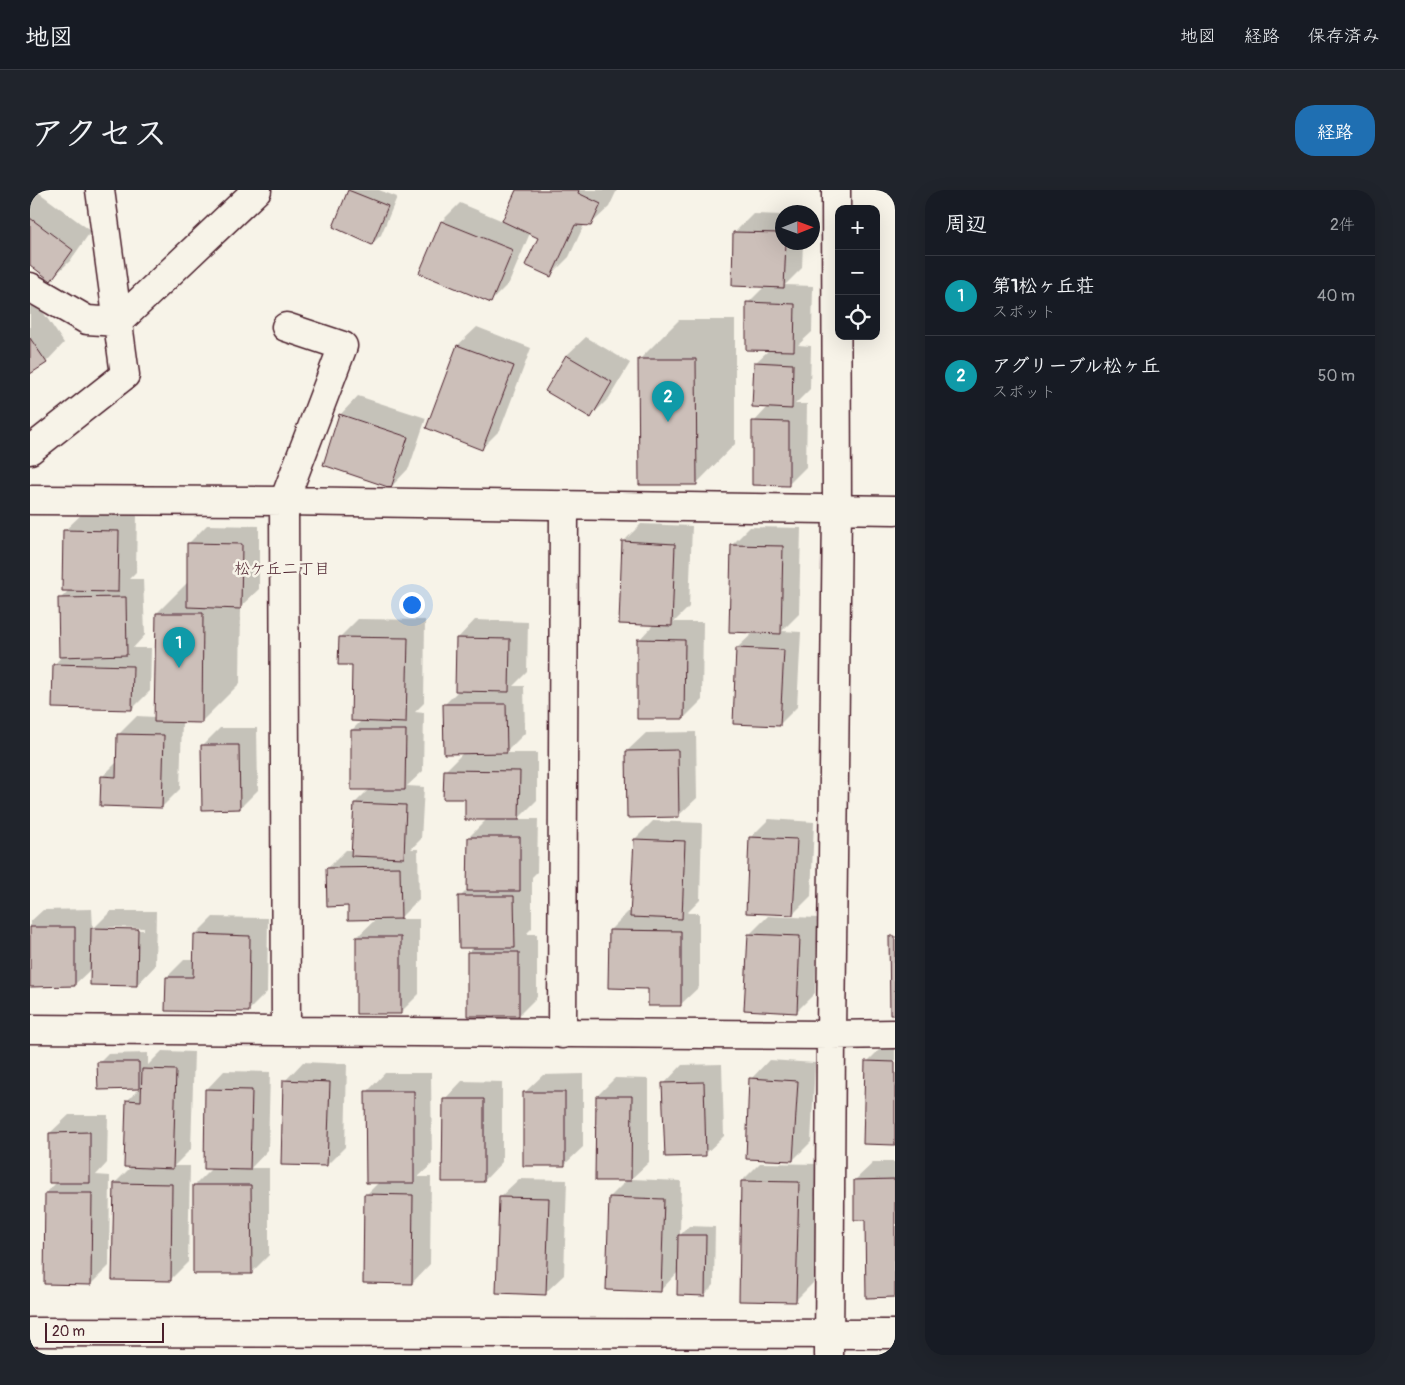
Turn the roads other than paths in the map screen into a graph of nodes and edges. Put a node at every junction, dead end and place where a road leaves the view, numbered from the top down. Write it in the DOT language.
graph roads {
  1 [pos="100,190"];
  2 [pos="257,190"];
  3 [pos="836,190"];
  4 [pos="30,288"];
  5 [pos="118,322"];
  6 [pos="286,327"];
  7 [pos="30,450"];
  8 [pos="30,500"];
  9 [pos="284,501"];
  10 [pos="564,506"];
  11 [pos="836,509"];
  12 [pos="895,510"];
  13 [pos="30,1029"];
  14 [pos="286,1031"];
  15 [pos="562,1034"];
  16 [pos="895,1034"];
  17 [pos="830,1036"];
  18 [pos="30,1332"];
  19 [pos="895,1334"];
  20 [pos="830,1344"];
  1 -- 5 [label="street"];
  2 -- 5 [label="street"];
  3 -- 11 [label="street"];
  4 -- 5 [label="street"];
  5 -- 7 [label="street"];
  6 -- 9 [label="street"];
  8 -- 9 [label="street"];
  9 -- 10 [label="street"];
  9 -- 14 [label="street"];
  10 -- 11 [label="street"];
  10 -- 15 [label="street"];
  11 -- 12 [label="street"];
  11 -- 17 [label="street"];
  13 -- 14 [label="street"];
  14 -- 15 [label="street"];
  15 -- 17 [label="street"];
  16 -- 17 [label="street"];
  17 -- 20 [label="street"];
  18 -- 20 [label="street"];
  19 -- 20 [label="street"];
}
